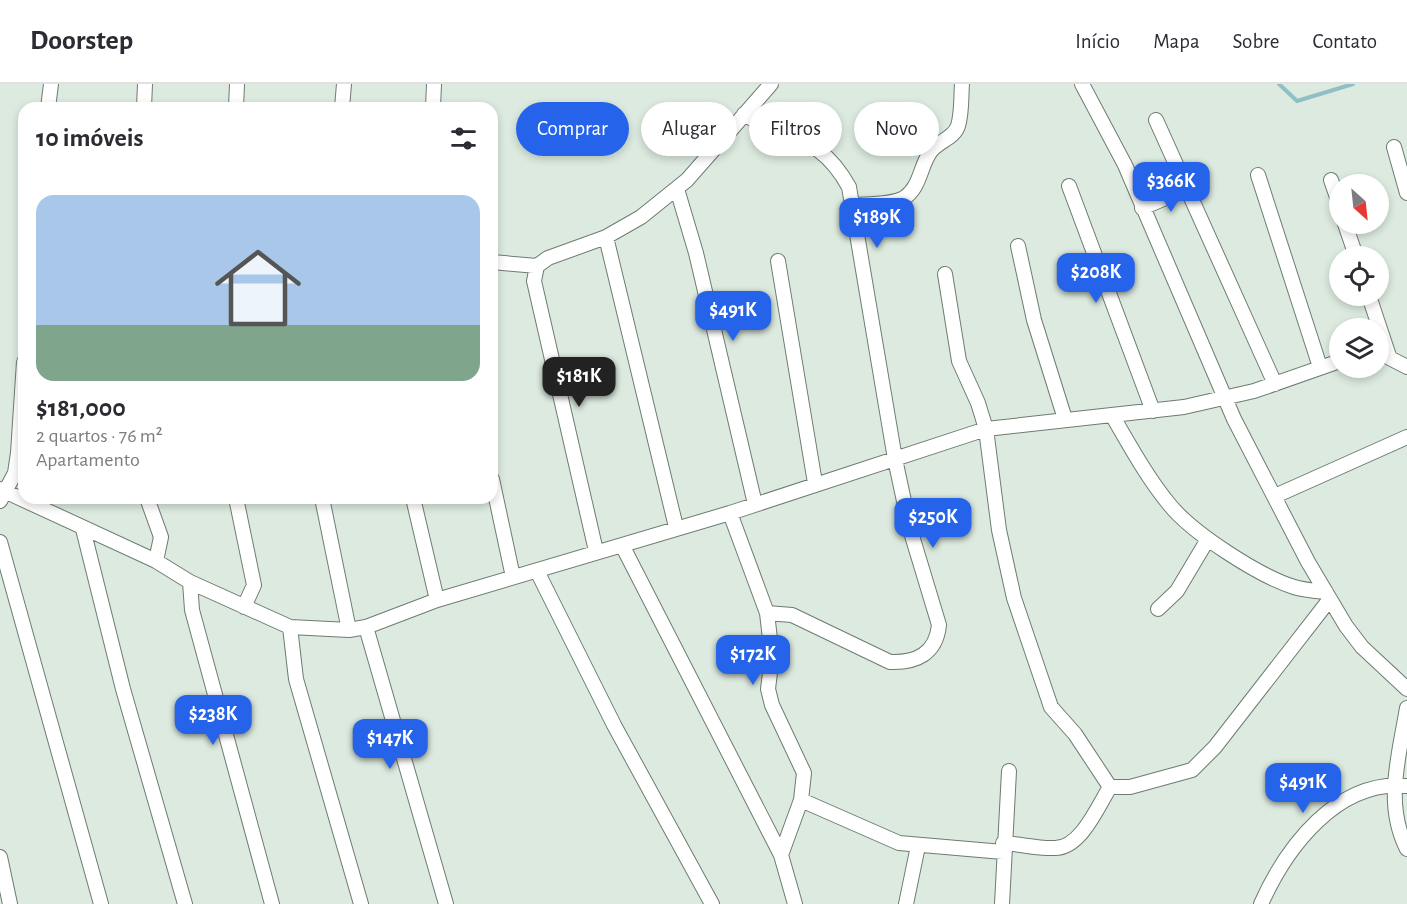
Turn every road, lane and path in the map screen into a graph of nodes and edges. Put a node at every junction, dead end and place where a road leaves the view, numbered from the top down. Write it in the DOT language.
graph roads {
  1 [pos="51,84"];
  2 [pos="145,84"];
  3 [pos="237,84"];
  4 [pos="344,84"];
  5 [pos="434,84"];
  6 [pos="771,84"];
  7 [pos="962,84"];
  8 [pos="1082,84"];
  9 [pos="49,102"];
  10 [pos="144,102"];
  11 [pos="236,102"];
  12 [pos="342,102"];
  13 [pos="433,102"];
  14 [pos="744,114"];
  15 [pos="1156,120"];
  16 [pos="1394,147"];
  17 [pos="1258,175"];
  18 [pos="1069,186"];
  19 [pos="677,189"];
  20 [pos="1187,189"];
  21 [pos="1407,193"];
  22 [pos="854,205"];
  23 [pos="1142,208"];
  24 [pos="606,237"];
  25 [pos="1018,246"];
  26 [pos="778,261"];
  27 [pos="498,263"];
  28 [pos="537,266"];
  29 [pos="945,274"];
  30 [pos="1389,357"];
  31 [pos="1329,364"];
  32 [pos="1320,367"];
  33 [pos="1407,367"];
  34 [pos="1275,384"];
  35 [pos="1224,398"];
  36 [pos="1153,411"];
  37 [pos="1112,416"];
  38 [pos="1065,419"];
  39 [pos="986,429"];
  40 [pos="1407,438"];
  41 [pos="18,453"];
  42 [pos="895,459"];
  43 [pos="815,483"];
  44 [pos="1,494"];
  45 [pos="1275,496"];
  46 [pos="18,501"];
  47 [pos="24,504"];
  48 [pos="149,504"];
  49 [pos="237,504"];
  50 [pos="323,504"];
  51 [pos="414,504"];
  52 [pos="497,504"];
  53 [pos="755,504"];
  54 [pos="730,513"];
  55 [pos="676,527"];
  56 [pos="82,529"];
  57 [pos="1208,540"];
  58 [pos="0,542"];
  59 [pos="622,545"];
  60 [pos="596,551"];
  61 [pos="156,561"];
  62 [pos="537,571"];
  63 [pos="513,577"];
  64 [pos="190,582"];
  65 [pos="1328,596"];
  66 [pos="437,600"];
  67 [pos="244,607"];
  68 [pos="1158,609"];
  69 [pos="767,613"];
  70 [pos="290,627"];
  71 [pos="366,627"];
  72 [pos="349,630"];
  73 [pos="1407,689"];
  74 [pos="1407,708"];
  75 [pos="1009,771"];
  76 [pos="1401,785"];
  77 [pos="1110,787"];
  78 [pos="801,800"];
  79 [pos="918,846"];
  80 [pos="1003,847"];
  81 [pos="1407,849"];
  82 [pos="780,855"];
  83 [pos="0,857"];
  84 [pos="10,904"];
  85 [pos="101,904"];
  86 [pos="185,904"];
  87 [pos="272,904"];
  88 [pos="361,904"];
  89 [pos="446,904"];
  90 [pos="712,904"];
  91 [pos="795,904"];
  92 [pos="906,904"];
  93 [pos="1002,904"];
  94 [pos="1261,904"];
  1 -- 9 [label="street"];
  2 -- 10 [label="street"];
  3 -- 11 [label="street"];
  4 -- 12 [label="street"];
  5 -- 13 [label="street"];
  6 -- 14 [label="street"];
  7 -- 22 [label="street"];
  8 -- 23 [label="street"];
  14 -- 19 [label="street"];
  14 -- 22 [label="street"];
  15 -- 20 [label="street"];
  16 -- 21 [label="street"];
  17 -- 32 [label="street"];
  18 -- 36 [label="street"];
  19 -- 24 [label="street"];
  19 -- 53 [label="street"];
  20 -- 23 [label="street"];
  20 -- 34 [label="street"];
  22 -- 42 [label="street"];
  23 -- 35 [label="street"];
  24 -- 28 [label="street"];
  24 -- 55 [label="street"];
  25 -- 38 [label="street"];
  26 -- 43 [label="street"];
  27 -- 28 [label="street"];
  28 -- 60 [label="street"];
  29 -- 39 [label="street"];
  30 -- 33 [label="street"];
  31 -- 32 [label="street"];
  32 -- 34 [label="street"];
  34 -- 35 [label="street"];
  35 -- 36 [label="street"];
  35 -- 45 [label="street"];
  36 -- 37 [label="street"];
  37 -- 38 [label="street"];
  37 -- 57 [label="street"];
  38 -- 39 [label="street"];
  39 -- 42 [label="street"];
  39 -- 77 [label="street"];
  40 -- 45 [label="street"];
  41 -- 44 [label="street"];
  42 -- 43 [label="street"];
  42 -- 69 [label="street"];
  43 -- 53 [label="street"];
  44 -- 46 [label="street"];
  45 -- 65 [label="street"];
  47 -- 56 [label="street"];
  48 -- 61 [label="street"];
  49 -- 67 [label="street"];
  50 -- 72 [label="street"];
  51 -- 66 [label="street"];
  52 -- 63 [label="street"];
  53 -- 54 [label="street"];
  54 -- 55 [label="street"];
  54 -- 69 [label="street"];
  55 -- 59 [label="street"];
  56 -- 61 [label="street"];
  56 -- 86 [label="street"];
  57 -- 65 [label="street"];
  57 -- 68 [label="street"];
  58 -- 85 [label="street"];
  59 -- 60 [label="street"];
  59 -- 82 [label="street"];
  60 -- 62 [label="street"];
  61 -- 64 [label="street"];
  62 -- 63 [label="street"];
  62 -- 90 [label="street"];
  63 -- 66 [label="street"];
  64 -- 67 [label="street"];
  64 -- 87 [label="street"];
  65 -- 73 [label="street"];
  65 -- 77 [label="street"];
  66 -- 71 [label="street"];
  67 -- 70 [label="street"];
  69 -- 78 [label="street"];
  70 -- 72 [label="street"];
  70 -- 88 [label="street"];
  71 -- 72 [label="street"];
  71 -- 89 [label="street"];
  74 -- 76 [label="street"];
  75 -- 80 [label="street"];
  76 -- 81 [label="street"];
  76 -- 94 [label="street"];
  77 -- 80 [label="street"];
  78 -- 79 [label="street"];
  78 -- 82 [label="street"];
  79 -- 80 [label="street"];
  79 -- 92 [label="street"];
  80 -- 93 [label="street"];
  82 -- 91 [label="street"];
  83 -- 84 [label="street"];
}
